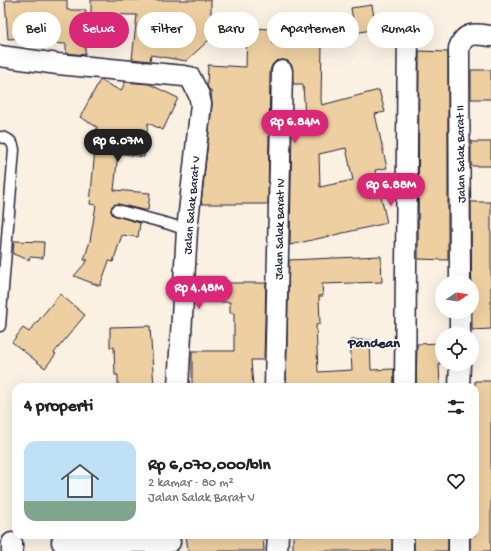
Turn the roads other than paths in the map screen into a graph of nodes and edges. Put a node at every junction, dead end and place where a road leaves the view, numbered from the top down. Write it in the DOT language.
graph roads {
  1 [pos="482,35"];
  2 [pos="408,48"];
  3 [pos="0,56"];
  4 [pos="282,71"];
  5 [pos="0,137"];
  6 [pos="117,210"];
  7 [pos="180,228"];
  8 [pos="460,275"];
  9 [pos="0,326"];
  10 [pos="460,371"];
  11 [pos="178,383"];
  12 [pos="275,383"];
  13 [pos="405,383"];
  14 [pos="459,383"];
  15 [pos="278,539"];
  16 [pos="403,539"];
  17 [pos="459,539"];
  18 [pos="62,543"];
  19 [pos="170,543"];
  20 [pos="278,551"];
  21 [pos="403,551"];
  22 [pos="459,551"];
  1 -- 8 [label="street, Jalan Salak Barat II"];
  2 -- 13 [label="street"];
  3 -- 7 [label="street, Jalan Salak Barat V"];
  4 -- 12 [label="street, Jalan Salak Barat IV"];
  5 -- 9 [label="lane"];
  6 -- 7 [label="lane"];
  7 -- 11 [label="street, Jalan Salak Barat V"];
  10 -- 14 [label="street"];
  15 -- 20 [label="street"];
  16 -- 21 [label="street"];
  17 -- 22 [label="street"];
  18 -- 19 [label="street"];
}
